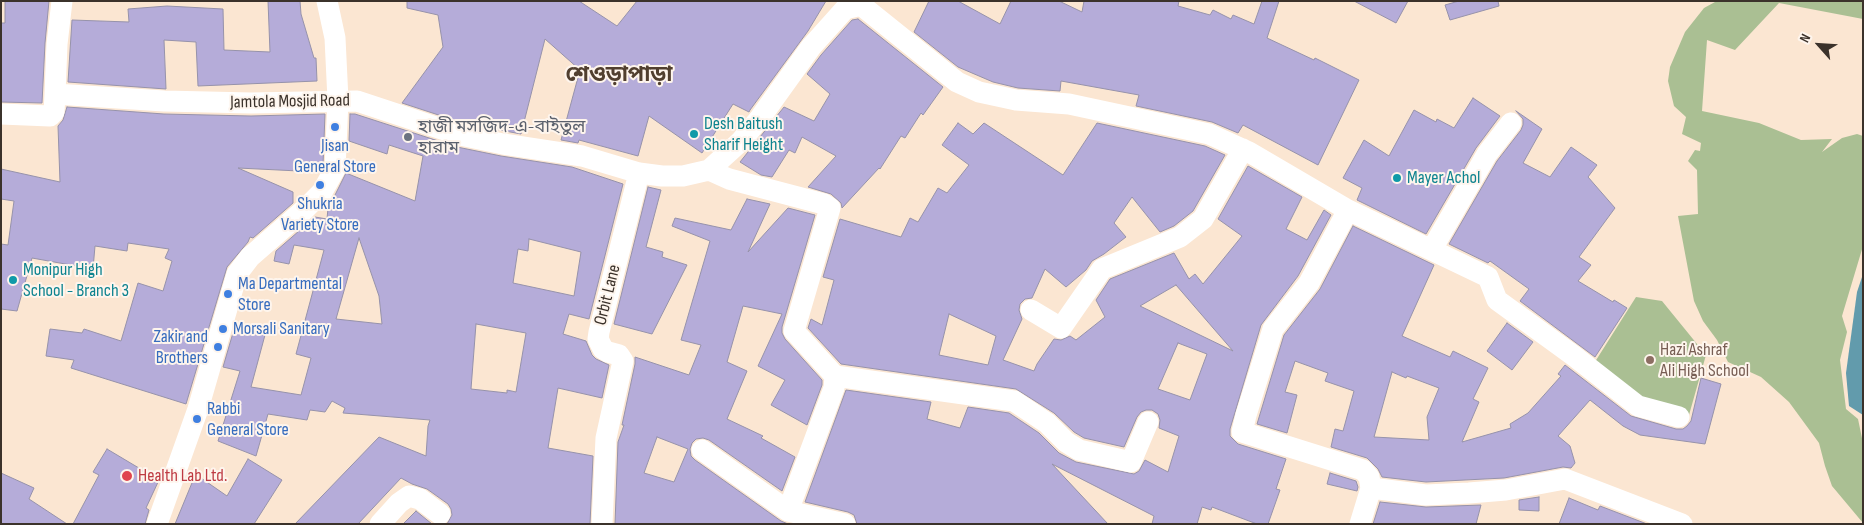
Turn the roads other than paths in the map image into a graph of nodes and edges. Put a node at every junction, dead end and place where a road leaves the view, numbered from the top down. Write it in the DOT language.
graph roads {
  1 [pos="62,1"];
  2 [pos="327,1"];
  3 [pos="862,3"];
  4 [pos="55,94"];
  5 [pos="338,100"];
  6 [pos="1,114"];
  7 [pos="1511,123"];
  8 [pos="1243,149"];
  9 [pos="709,170"];
  10 [pos="639,172"];
  11 [pos="1348,210"];
  12 [pos="1432,249"];
  13 [pos="1032,310"];
  14 [pos="835,376"];
  15 [pos="1679,417"];
  16 [pos="1148,422"];
  17 [pos="702,450"];
  18 [pos="1371,488"];
  19 [pos="788,511"];
  20 [pos="440,514"];
  21 [pos="157,524"];
  22 [pos="380,524"];
  23 [pos="602,524"];
  24 [pos="845,524"];
  25 [pos="1360,524"];
  26 [pos="1682,524"];
  1 -- 4 [label="street"];
  2 -- 5 [label="street"];
  3 -- 8 [label="street"];
  3 -- 9 [label="street"];
  4 -- 5 [label="street, Jamtola Mosjid Road"];
  4 -- 6 [label="street"];
  5 -- 10 [label="street, Jamtola Mosjid Road"];
  5 -- 21 [label="street"];
  7 -- 12 [label="street"];
  8 -- 11 [label="street"];
  8 -- 13 [label="street"];
  9 -- 10 [label="street, Jamtola Mosjid Road"];
  9 -- 14 [label="street"];
  10 -- 23 [label="street, Orbit Lane"];
  11 -- 12 [label="street"];
  11 -- 18 [label="street"];
  12 -- 15 [label="street"];
  14 -- 16 [label="street"];
  14 -- 19 [label="street"];
  17 -- 19 [label="street"];
  18 -- 25 [label="street"];
  18 -- 26 [label="street"];
  19 -- 24 [label="street"];
  20 -- 22 [label="street"];
}
